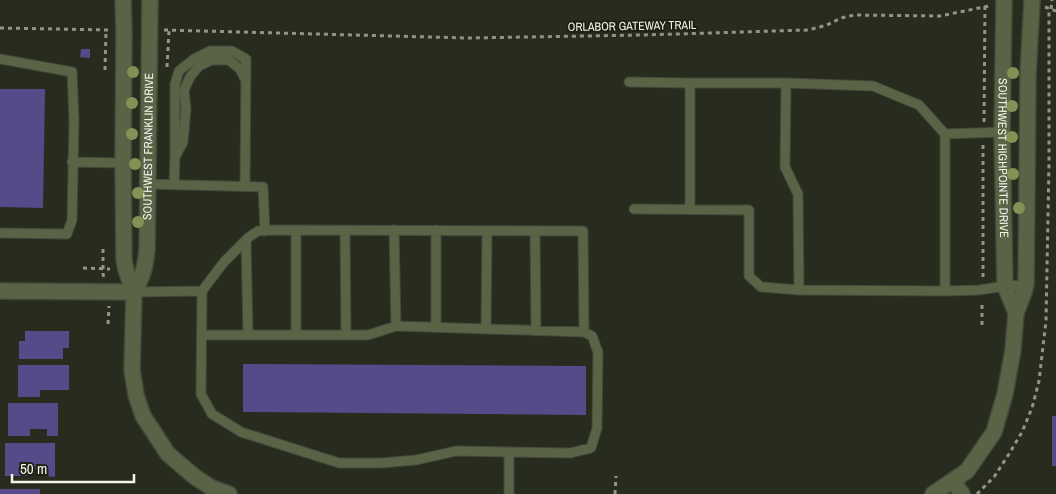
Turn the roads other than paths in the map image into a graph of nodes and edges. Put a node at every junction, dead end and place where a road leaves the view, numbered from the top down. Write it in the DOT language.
graph roads {
  1 [pos="123,0"];
  2 [pos="150,0"];
  3 [pos="1004,3"];
  4 [pos="1032,3"];
  5 [pos="0,59"];
  6 [pos="629,82"];
  7 [pos="690,83"];
  8 [pos="786,83"];
  9 [pos="1002,132"];
  10 [pos="946,134"];
  11 [pos="72,162"];
  12 [pos="123,163"];
  13 [pos="147,184"];
  14 [pos="174,184"];
  15 [pos="245,186"];
  16 [pos="634,209"];
  17 [pos="690,210"];
  18 [pos="296,230"];
  19 [pos="346,230"];
  20 [pos="394,230"];
  21 [pos="436,230"];
  22 [pos="265,231"];
  23 [pos="487,231"];
  24 [pos="535,231"];
  25 [pos="0,233"];
  26 [pos="246,240"];
  27 [pos="1026,285"];
  28 [pos="1005,286"];
  29 [pos="0,290"];
  30 [pos="799,290"];
  31 [pos="945,290"];
  32 [pos="202,291"];
  33 [pos="134,292"];
  34 [pos="1016,313"];
  35 [pos="396,326"];
  36 [pos="436,327"];
  37 [pos="486,329"];
  38 [pos="536,331"];
  39 [pos="584,332"];
  40 [pos="202,335"];
  41 [pos="248,335"];
  42 [pos="296,335"];
  43 [pos="346,335"];
  44 [pos="509,453"];
  45 [pos="953,481"];
  46 [pos="228,494"];
  47 [pos="509,494"];
  48 [pos="933,494"];
  49 [pos="962,494"];
  1 -- 12 [label="street, SOUTHWEST FRANKLIN DRIVE"];
  2 -- 13 [label="street, SOUTHWEST FRANKLIN DRIVE"];
  3 -- 9 [label="street, SOUTHWEST HIGHPOINTE DRIVE"];
  4 -- 27 [label="street, SOUTHWEST HIGHPOINTE DRIVE"];
  5 -- 11 [label="lane"];
  6 -- 7 [label="lane"];
  7 -- 8 [label="lane"];
  7 -- 17 [label="lane"];
  8 -- 10 [label="lane"];
  8 -- 30 [label="lane"];
  9 -- 10 [label="lane"];
  9 -- 28 [label="street, SOUTHWEST HIGHPOINTE DRIVE"];
  10 -- 31 [label="lane"];
  11 -- 12 [label="lane"];
  11 -- 25 [label="lane"];
  12 -- 33 [label="street, SOUTHWEST FRANKLIN DRIVE"];
  13 -- 14 [label="lane"];
  13 -- 33 [label="street, SOUTHWEST FRANKLIN DRIVE"];
  14 -- 15 [label="lane"];
  14 -- 15 [label="lane"];
  15 -- 22 [label="lane"];
  16 -- 17 [label="lane"];
  17 -- 30 [label="lane"];
  18 -- 19 [label="lane"];
  18 -- 22 [label="lane"];
  18 -- 42 [label="lane"];
  19 -- 20 [label="lane"];
  19 -- 43 [label="lane"];
  20 -- 21 [label="lane"];
  20 -- 35 [label="lane"];
  21 -- 23 [label="lane"];
  21 -- 36 [label="lane"];
  22 -- 26 [label="lane"];
  23 -- 24 [label="lane"];
  23 -- 37 [label="lane"];
  24 -- 38 [label="lane"];
  24 -- 39 [label="lane"];
  26 -- 32 [label="lane"];
  26 -- 41 [label="lane"];
  27 -- 28 [label="lane"];
  27 -- 34 [label="street, SOUTHWEST HIGHPOINTE DRIVE"];
  28 -- 31 [label="lane"];
  28 -- 34 [label="street, SOUTHWEST HIGHPOINTE DRIVE"];
  29 -- 33 [label="street"];
  30 -- 31 [label="lane"];
  32 -- 33 [label="lane"];
  32 -- 40 [label="lane"];
  33 -- 46 [label="street, SOUTHWEST FRANKLIN DRIVE"];
  34 -- 45 [label="street, SOUTHWEST HIGHPOINTE DRIVE"];
  35 -- 36 [label="lane"];
  35 -- 43 [label="lane"];
  36 -- 37 [label="lane"];
  37 -- 38 [label="lane"];
  38 -- 39 [label="lane"];
  39 -- 44 [label="lane"];
  40 -- 41 [label="lane"];
  40 -- 44 [label="lane"];
  41 -- 42 [label="lane"];
  42 -- 43 [label="lane"];
  44 -- 47 [label="lane"];
  45 -- 48 [label="street, SOUTHWEST HIGHPOINTE DRIVE"];
  45 -- 49 [label="street"];
}
